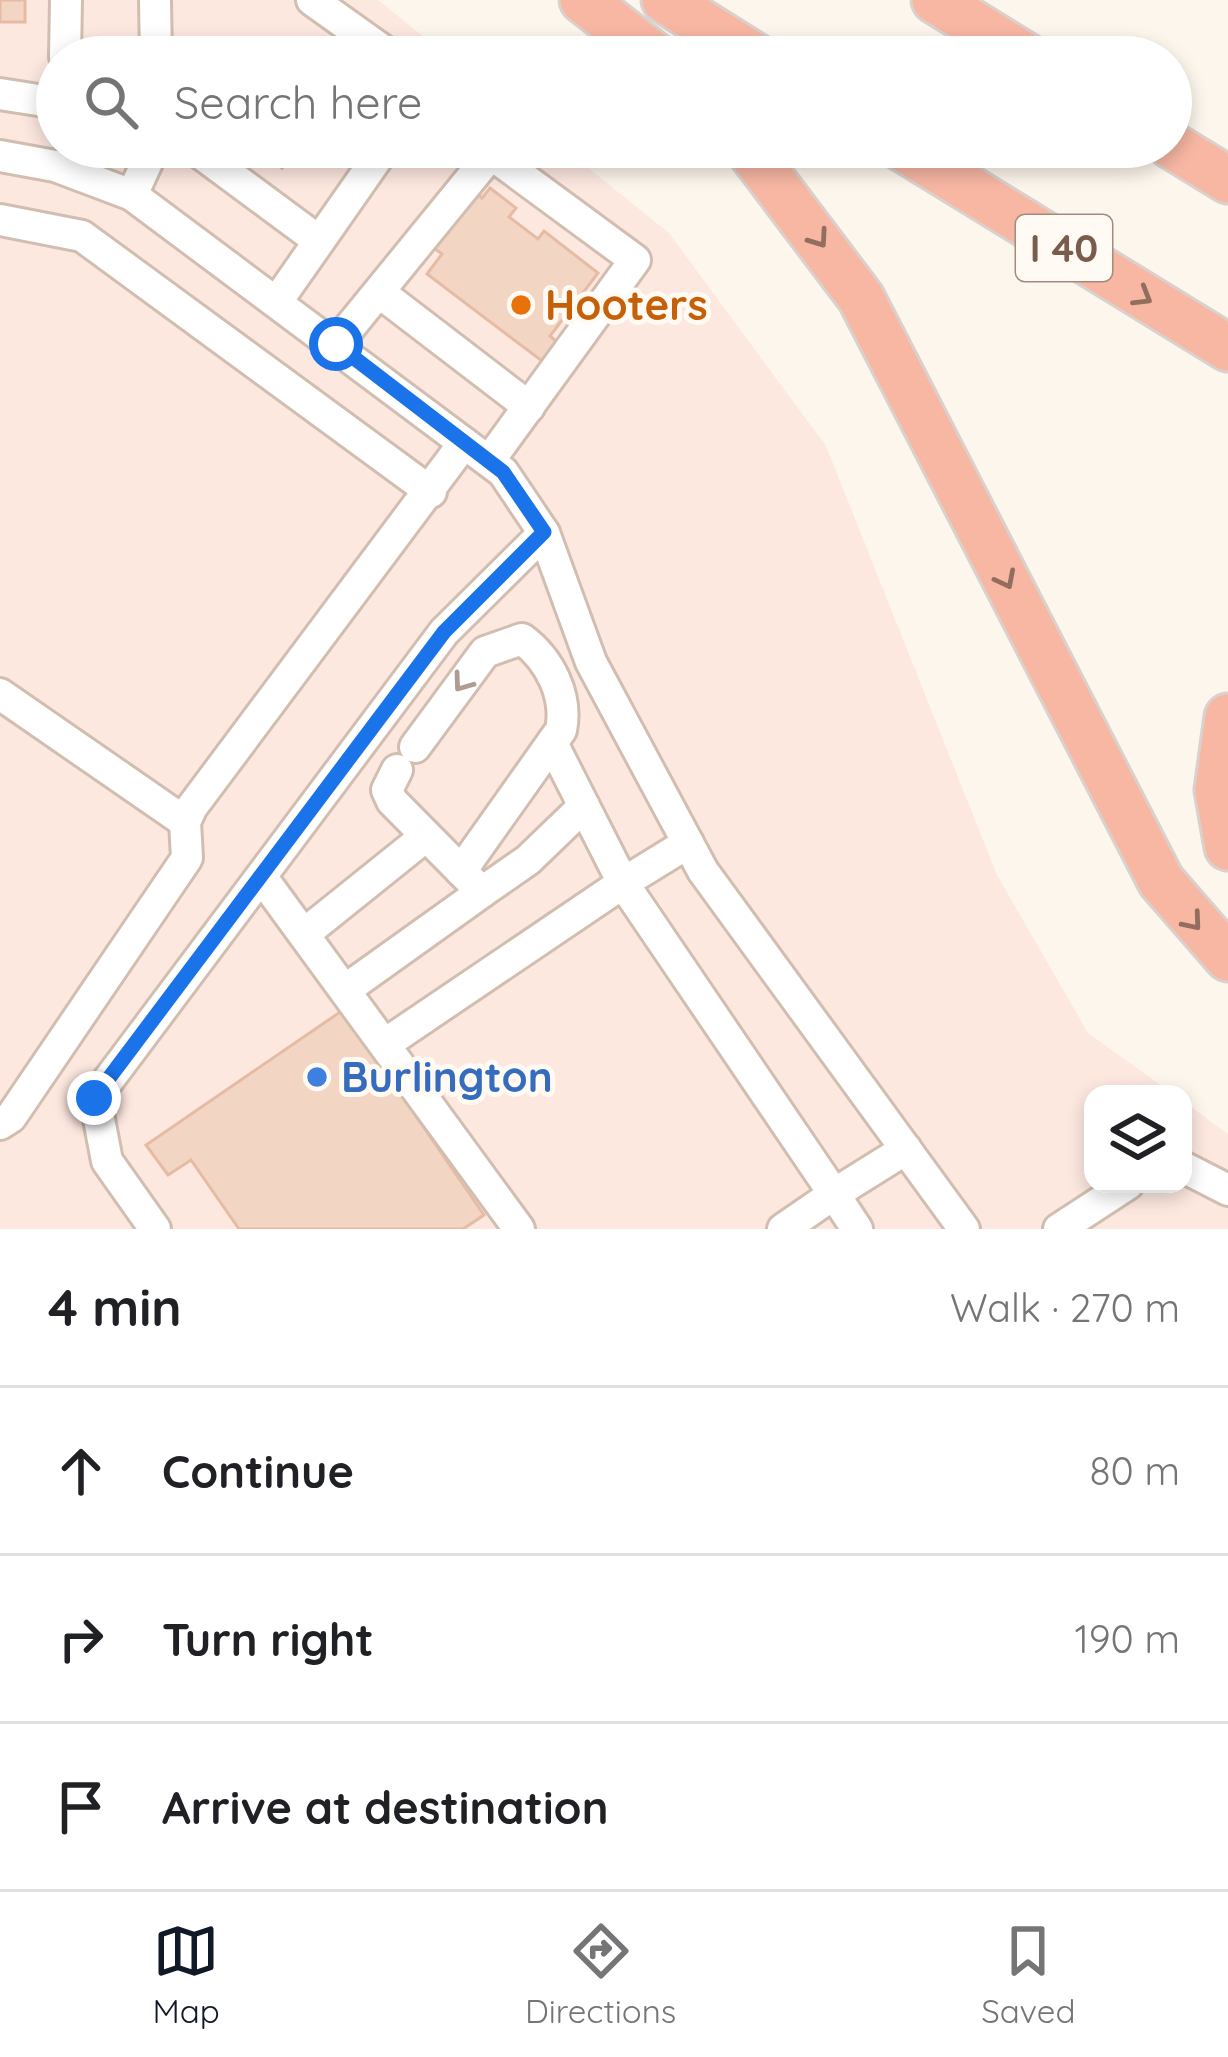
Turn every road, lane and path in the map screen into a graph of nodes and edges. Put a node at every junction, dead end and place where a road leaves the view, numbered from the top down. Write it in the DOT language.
graph roads {
  1 [pos="66,0"];
  2 [pos="155,0"];
  3 [pos="312,0"];
  4 [pos="583,0"];
  5 [pos="665,0"];
  6 [pos="935,0"];
  7 [pos="65,36"];
  8 [pos="156,36"];
  9 [pos="363,36"];
  10 [pos="629,36"];
  11 [pos="722,36"];
  12 [pos="994,36"];
  13 [pos="0,94"];
  14 [pos="36,100"];
  15 [pos="0,156"];
  16 [pos="36,157"];
  17 [pos="1192,158"];
  18 [pos="78,168"];
  19 [pos="144,168"];
  20 [pos="220,168"];
  21 [pos="370,168"];
  22 [pos="480,168"];
  23 [pos="510,168"];
  24 [pos="763,168"];
  25 [pos="935,168"];
  26 [pos="1228,180"];
  27 [pos="132,195"];
  28 [pos="0,220"];
  29 [pos="319,241"];
  30 [pos="379,292"];
  31 [pos="278,300"];
  32 [pos="336,344"];
  33 [pos="1228,348"];
  34 [pos="529,406"];
  35 [pos="477,452"];
  36 [pos="431,492"];
  37 [pos="544,532"];
  38 [pos="0,694"];
  39 [pos="1228,717"];
  40 [pos="552,743"];
  41 [pos="584,806"];
  42 [pos="185,822"];
  43 [pos="426,836"];
  44 [pos="688,843"];
  45 [pos="1228,847"];
  46 [pos="263,879"];
  47 [pos="472,881"];
  48 [pos="623,884"];
  49 [pos="304,934"];
  50 [pos="1228,958"];
  51 [pos="345,990"];
  52 [pos="385,1044"];
  53 [pos="0,1124"];
  54 [pos="906,1149"];
  55 [pos="1192,1172"];
  56 [pos="1228,1190"];
  57 [pos="1115,1193"];
  58 [pos="834,1194"];
  59 [pos="1064,1228"];
  60 [pos="155,1229"];
  61 [pos="518,1229"];
  62 [pos="783,1229"];
  63 [pos="857,1229"];
  64 [pos="964,1229"];
  1 -- 7 [label="lane"];
  2 -- 8 [label="lane"];
  3 -- 9 [label="lane"];
  4 -- 10 [label="highway"];
  5 -- 11 [label="highway"];
  6 -- 12 [label="highway"];
  13 -- 14 [label="lane"];
  15 -- 16 [label="lane"];
  17 -- 26 [label="highway"];
  18 -- 27 [label="lane"];
  19 -- 27 [label="lane"];
  20 -- 29 [label="lane"];
  21 -- 29 [label="lane"];
  22 -- 30 [label="lane"];
  23 -- 34 [label="lane"];
  24 -- 50 [label="highway, one-way"];
  25 -- 33 [label="highway, I 40, one-way"];
  27 -- 31 [label="lane"];
  28 -- 36 [label="lane"];
  29 -- 31 [label="lane"];
  30 -- 32 [label="lane"];
  30 -- 34 [label="lane"];
  31 -- 32 [label="lane"];
  32 -- 35 [label="lane"];
  34 -- 35 [label="lane"];
  35 -- 36 [label="lane"];
  35 -- 37 [label="lane"];
  36 -- 42 [label="lane"];
  37 -- 44 [label="lane"];
  37 -- 46 [label="lane"];
  38 -- 42 [label="lane"];
  39 -- 45 [label="highway"];
  40 -- 41 [label="lane"];
  40 -- 43 [label="lane, one-way"];
  40 -- 47 [label="lane"];
  41 -- 47 [label="lane"];
  41 -- 48 [label="lane"];
  42 -- 53 [label="lane"];
  43 -- 47 [label="lane"];
  43 -- 49 [label="lane"];
  44 -- 48 [label="lane"];
  44 -- 54 [label="lane"];
  46 -- 49 [label="lane"];
  46 -- 60 [label="lane"];
  47 -- 51 [label="lane"];
  48 -- 52 [label="lane"];
  48 -- 58 [label="lane"];
  49 -- 51 [label="lane"];
  51 -- 52 [label="lane"];
  52 -- 61 [label="lane"];
  54 -- 58 [label="lane"];
  54 -- 64 [label="lane"];
  55 -- 56 [label="lane"];
  57 -- 59 [label="lane"];
  58 -- 62 [label="lane"];
  58 -- 63 [label="lane"];
}
